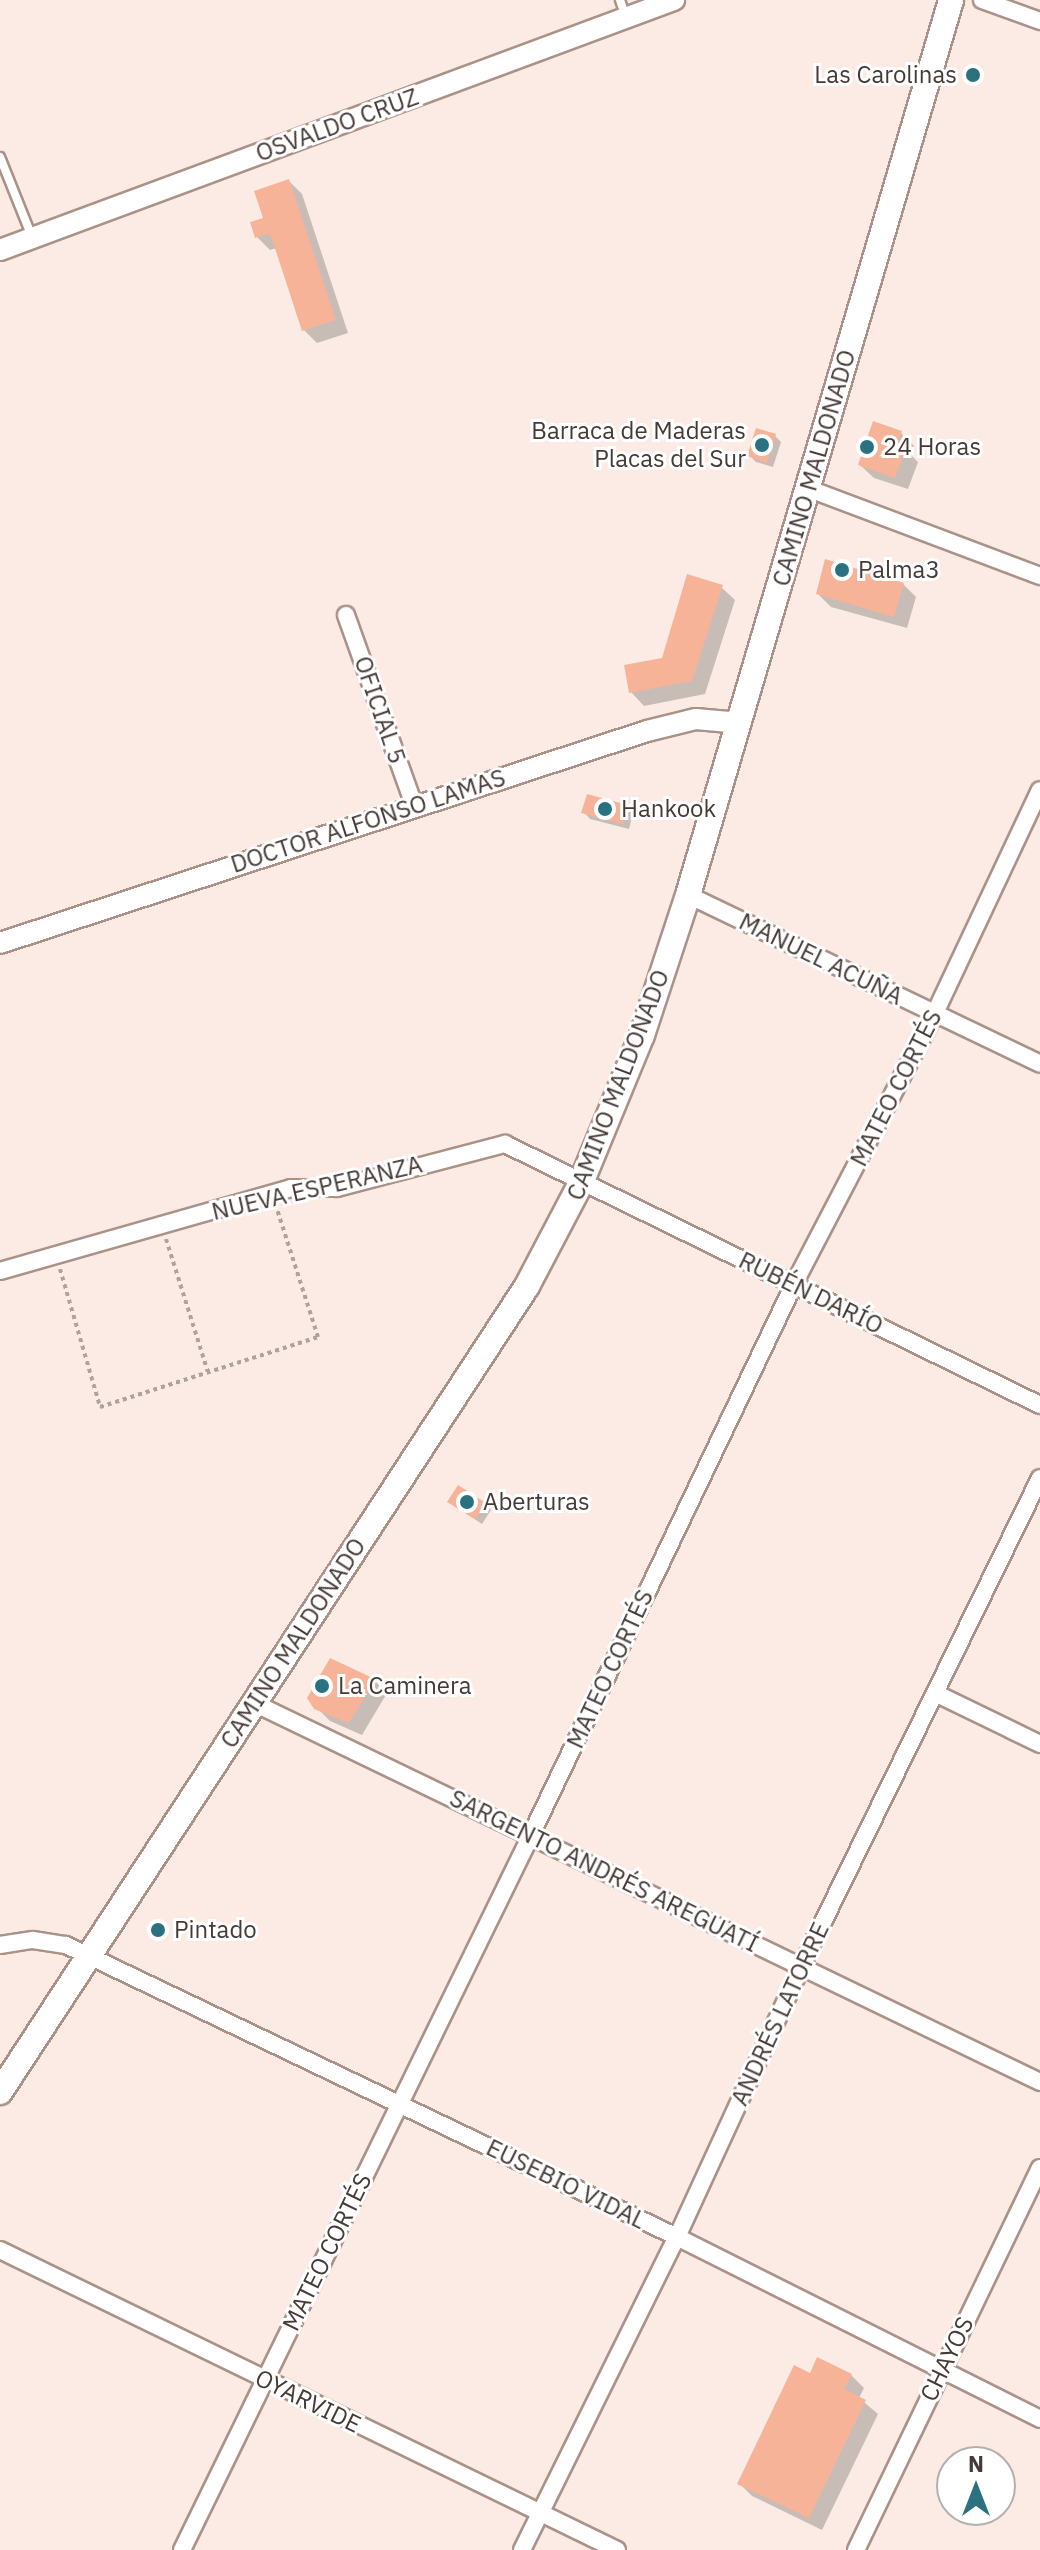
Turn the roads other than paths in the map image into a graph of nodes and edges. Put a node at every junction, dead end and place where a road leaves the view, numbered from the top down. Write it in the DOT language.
graph roads {
  1 [pos="674,0"];
  2 [pos="951,0"];
  3 [pos="982,0"];
  4 [pos="623,9"];
  5 [pos="1040,21"];
  6 [pos="0,157"];
  7 [pos="33,238"];
  8 [pos="0,250"];
  9 [pos="807,488"];
  10 [pos="1040,576"];
  11 [pos="346,615"];
  12 [pos="740,723"];
  13 [pos="1040,790"];
  14 [pos="414,805"];
  15 [pos="688,895"];
  16 [pos="0,943"];
  17 [pos="935,1013"];
  18 [pos="1040,1064"];
  19 [pos="581,1183"];
  20 [pos="0,1271"];
  21 [pos="794,1284"];
  22 [pos="1040,1405"];
  23 [pos="1040,1478"];
  24 [pos="935,1693"];
  25 [pos="254,1703"];
  26 [pos="1040,1744"];
  27 [pos="531,1835"];
  28 [pos="0,1945"];
  29 [pos="89,1957"];
  30 [pos="801,1967"];
  31 [pos="1040,2082"];
  32 [pos="0,2092"];
  33 [pos="398,2104"];
  34 [pos="1040,2168"];
  35 [pos="677,2237"];
  36 [pos="0,2250"];
  37 [pos="941,2371"];
  38 [pos="265,2380"];
  39 [pos="1040,2419"];
  40 [pos="540,2513"];
  41 [pos="182,2550"];
  42 [pos="522,2550"];
  43 [pos="617,2550"];
  44 [pos="856,2550"];
  1 -- 4 [label="street, OSVALDO CRUZ"];
  2 -- 9 [label="main road, CAMINO MALDONADO"];
  3 -- 5 [label="street"];
  4 -- 7 [label="street, OSVALDO CRUZ"];
  6 -- 7 [label="lane"];
  7 -- 8 [label="street, OSVALDO CRUZ"];
  9 -- 10 [label="street"];
  9 -- 12 [label="main road, CAMINO MALDONADO"];
  11 -- 14 [label="street, OFICIAL 5"];
  12 -- 14 [label="street, DOCTOR ALFONSO LAMAS"];
  12 -- 15 [label="main road, CAMINO MALDONADO"];
  13 -- 17 [label="street, MATEO CORTÉS"];
  14 -- 16 [label="street, DOCTOR ALFONSO LAMAS"];
  15 -- 17 [label="street, MANUEL ACUÑA"];
  15 -- 19 [label="main road, CAMINO MALDONADO"];
  17 -- 18 [label="street, MANUEL ACUÑA"];
  17 -- 21 [label="street, MATEO CORTÉS"];
  19 -- 20 [label="street, NUEVA ESPERANZA"];
  19 -- 21 [label="street, RUBÉN DARÍO"];
  19 -- 25 [label="main road, CAMINO MALDONADO"];
  21 -- 22 [label="street, RUBÉN DARÍO"];
  21 -- 27 [label="street, MATEO CORTÉS"];
  23 -- 24 [label="street, ANDRÉS LATORRE"];
  24 -- 26 [label="street"];
  24 -- 30 [label="street, ANDRÉS LATORRE"];
  25 -- 27 [label="street, SARGENTO ANDRÉS AREGUATÍ"];
  25 -- 29 [label="main road, CAMINO MALDONADO"];
  27 -- 30 [label="street, SARGENTO ANDRÉS AREGUATÍ"];
  27 -- 33 [label="street, MATEO CORTÉS"];
  28 -- 29 [label="street, EUSEBIO VIDAL"];
  29 -- 32 [label="main road, CAMINO MALDONADO"];
  29 -- 33 [label="street, EUSEBIO VIDAL"];
  30 -- 31 [label="street, SARGENTO ANDRÉS AREGUATÍ"];
  30 -- 35 [label="street, ANDRÉS LATORRE"];
  33 -- 35 [label="street, EUSEBIO VIDAL"];
  33 -- 38 [label="street, MATEO CORTÉS"];
  34 -- 37 [label="street, CHAYOS"];
  35 -- 37 [label="street, EUSEBIO VIDAL"];
  35 -- 40 [label="street, ANDRÉS LATORRE"];
  36 -- 38 [label="street, OYARVIDE"];
  37 -- 39 [label="street, EUSEBIO VIDAL"];
  37 -- 44 [label="street, CHAYOS"];
  38 -- 40 [label="street, OYARVIDE"];
  38 -- 41 [label="street, MATEO CORTÉS"];
  40 -- 42 [label="street, ANDRÉS LATORRE"];
  40 -- 43 [label="street, OYARVIDE"];
}
